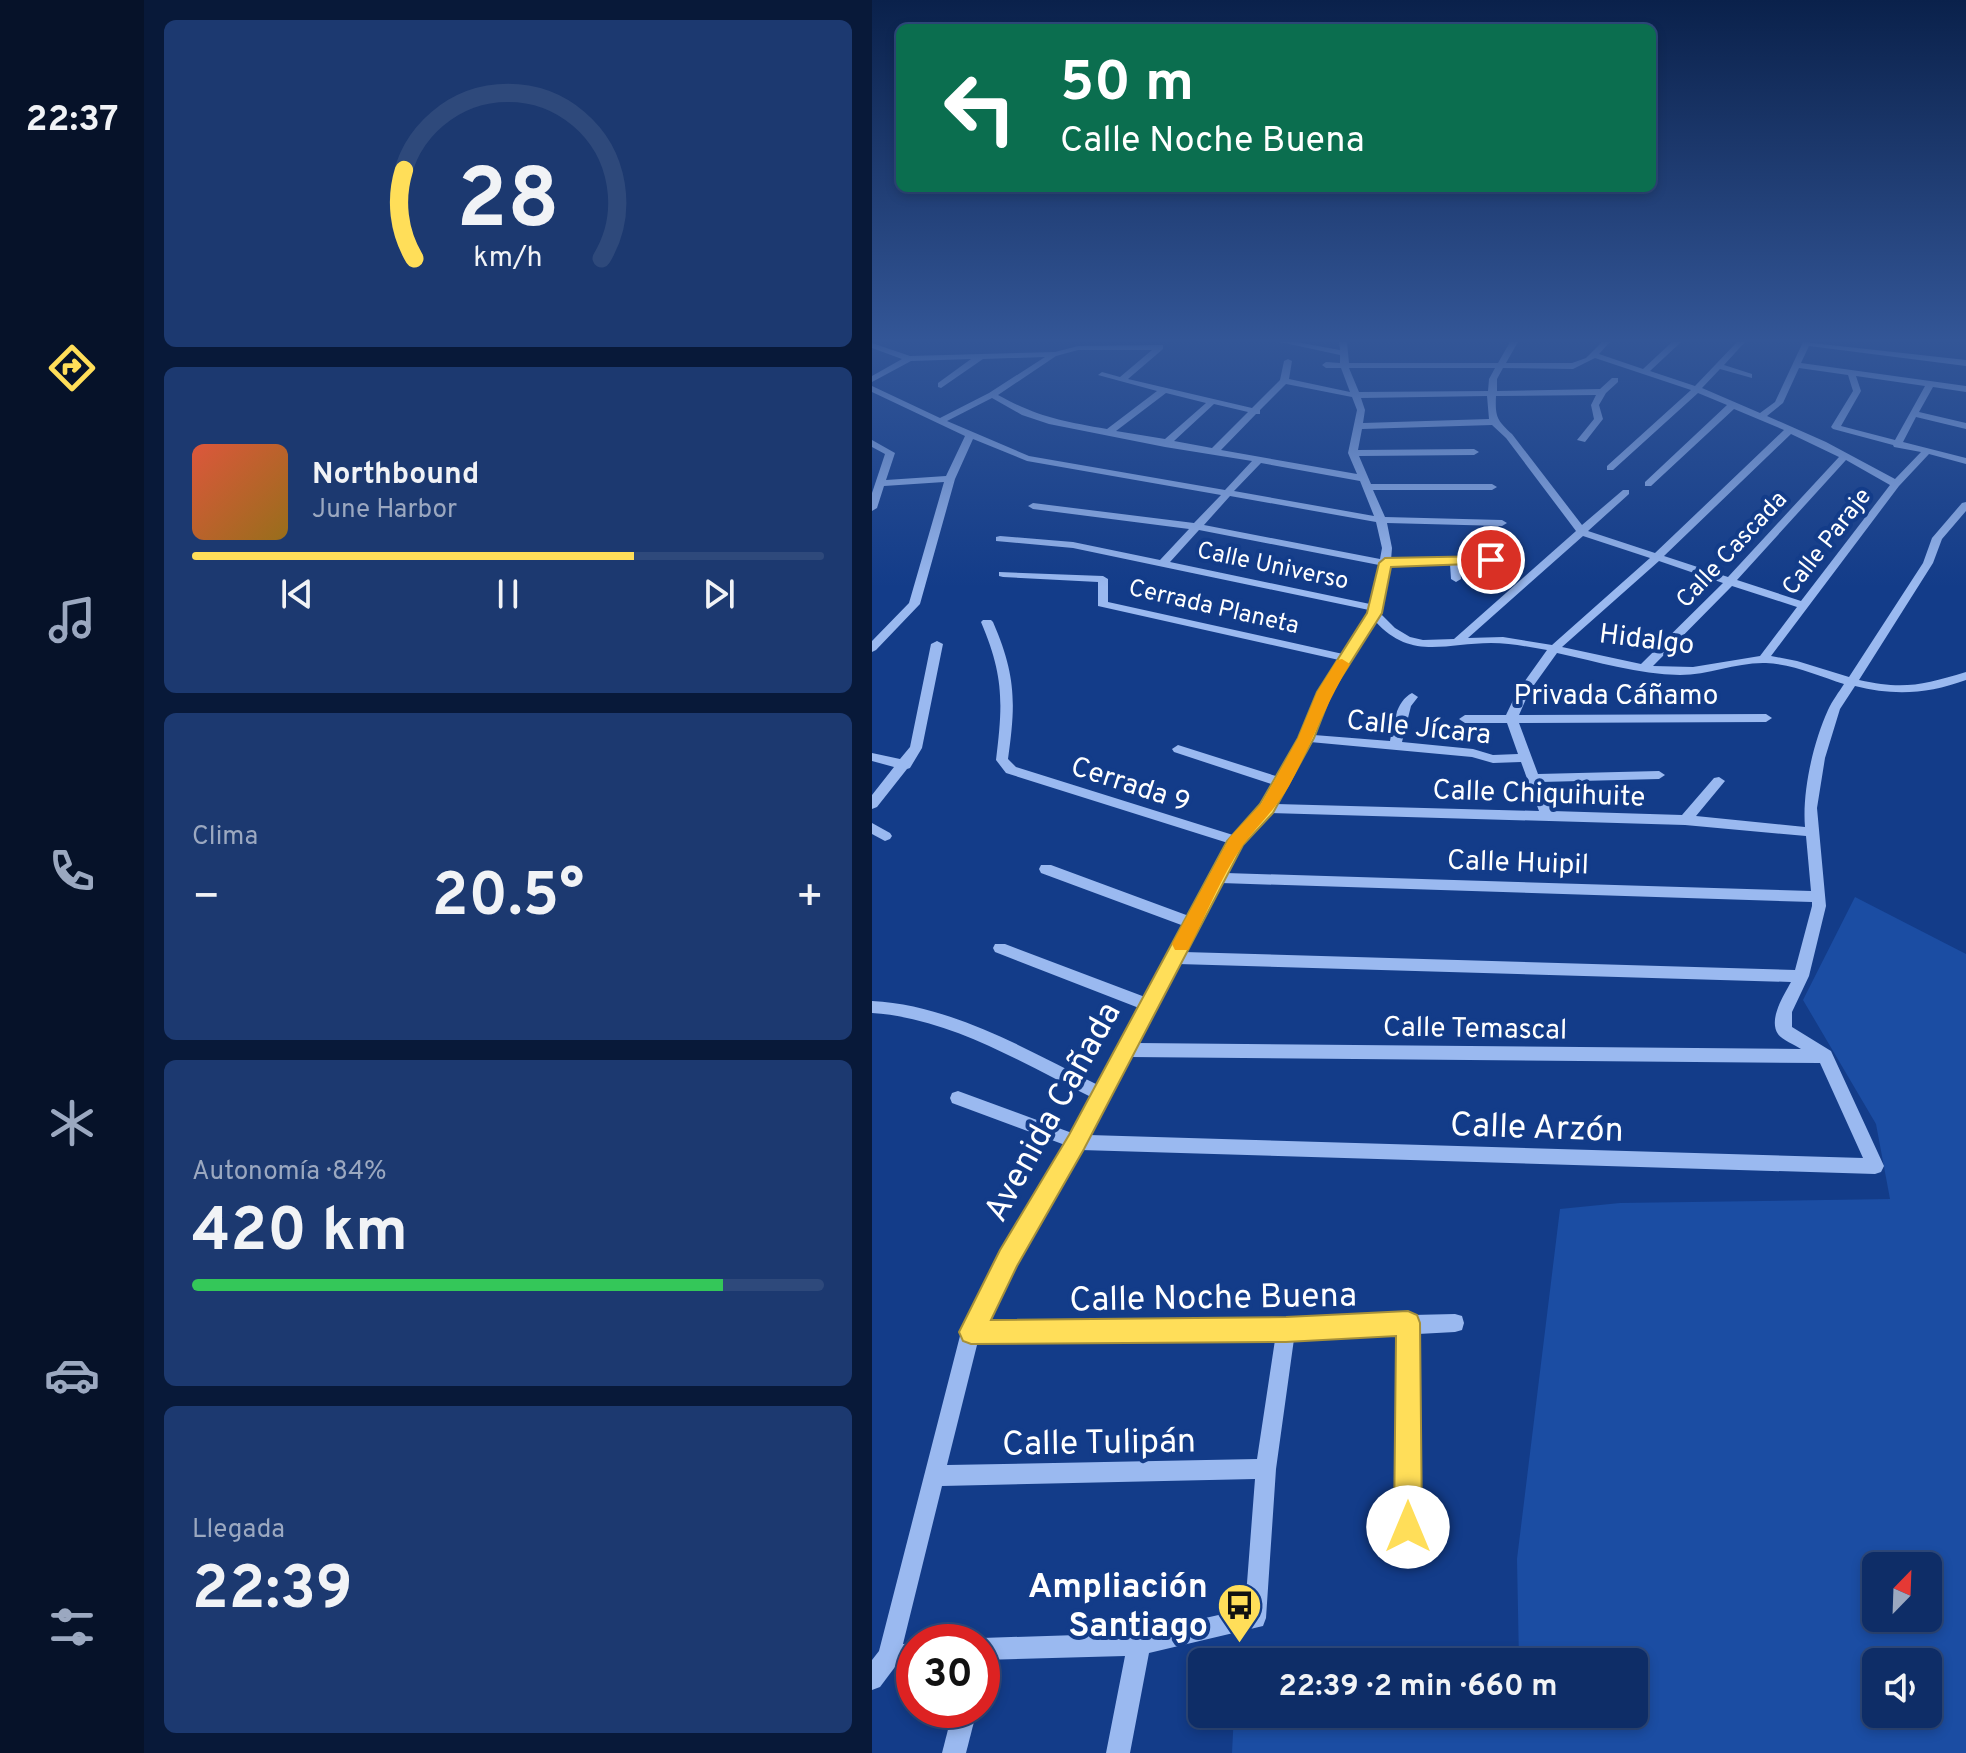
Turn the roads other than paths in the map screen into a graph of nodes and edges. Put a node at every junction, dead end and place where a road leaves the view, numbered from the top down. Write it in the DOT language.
graph roads {
  1 [pos="946,424"];
  2 [pos="1063,424"];
  3 [pos="1119,424"];
  4 [pos="1188,424"];
  5 [pos="1244,424"];
  6 [pos="1433,424"];
  7 [pos="1496,424"];
  8 [pos="1595,424"];
  9 [pos="1659,424"];
  10 [pos="1713,424"];
  11 [pos="1776,424"];
  12 [pos="1838,424"];
  13 [pos="1909,424"];
  14 [pos="1360,426"];
  15 [pos="1790,430"];
  16 [pos="1107,433"];
  17 [pos="970,435"];
  18 [pos="1582,440"];
  19 [pos="872,443"];
  20 [pos="1165,444"];
  21 [pos="1897,445"];
  22 [pos="1213,452"];
  23 [pos="1474,452"];
  24 [pos="1926,452"];
  25 [pos="1353,453"];
  26 [pos="1845,456"];
  27 [pos="1260,458"];
  28 [pos="1966,461"];
  29 [pos="1610,468"];
  30 [pos="950,479"];
  31 [pos="1364,482"];
  32 [pos="880,483"];
  33 [pos="1648,484"];
  34 [pos="1896,484"];
  35 [pos="1492,487"];
  36 [pos="1228,492"];
  37 [pos="1626,492"];
  38 [pos="1033,506"];
  39 [pos="872,508"];
  40 [pos="1965,508"];
  41 [pos="1381,520"];
  42 [pos="1502,523"];
  43 [pos="1198,527"];
  44 [pos="1582,532"];
  45 [pos="1000,539"];
  46 [pos="1657,557"];
  47 [pos="1455,560"];
  48 [pos="1491,560"];
  49 [pos="1385,563"];
  50 [pos="1162,564"];
  51 [pos="1003,574"];
  52 [pos="1456,579"];
  53 [pos="1730,582"];
  54 [pos="1801,605"];
  55 [pos="1374,611"];
  56 [pos="987,622"];
  57 [pos="1459,640"];
  58 [pos="937,644"];
  59 [pos="873,646"];
  60 [pos="1553,648"];
  61 [pos="1346,658"];
  62 [pos="1763,659"];
  63 [pos="1644,668"];
  64 [pos="1966,676"];
  65 [pos="1849,681"];
  66 [pos="1412,697"];
  67 [pos="1511,718"];
  68 [pos="1766,718"];
  69 [pos="1465,719"];
  70 [pos="1306,738"];
  71 [pos="1395,747"];
  72 [pos="1178,749"];
  73 [pos="872,757"];
  74 [pos="1527,758"];
  75 [pos="905,765"];
  76 [pos="1659,775"];
  77 [pos="1536,778"];
  78 [pos="1719,781"];
  79 [pos="1282,783"];
  80 [pos="872,804"];
  81 [pos="1267,808"];
  82 [pos="1547,815"];
  83 [pos="1685,820"];
  84 [pos="872,828"];
  85 [pos="1810,832"];
  86 [pos="885,836"];
  87 [pos="1236,841"];
  88 [pos="1046,869"];
  89 [pos="1216,878"];
  90 [pos="1819,897"];
  91 [pos="1192,923"];
  92 [pos="1000,948"];
  93 [pos="1175,958"];
  94 [pos="1801,976"];
  95 [pos="1148,1005"];
  96 [pos="872,1007"];
  97 [pos="1125,1050"];
  98 [pos="1825,1056"];
  99 [pos="1102,1095"];
  100 [pos="958,1098"];
  101 [pos="1076,1142"];
  102 [pos="1408,1323"];
  103 [pos="1455,1323"];
  104 [pos="1286,1330"];
  105 [pos="971,1332"];
  106 [pos="1266,1469"];
  107 [pos="933,1476"];
  108 [pos="1408,1557"];
  109 [pos="1139,1644"];
  110 [pos="1000,1648"];
  111 [pos="896,1655"];
  112 [pos="889,1656"];
  113 [pos="872,1679"];
  114 [pos="960,1728"];
  115 [pos="954,1753"];
  116 [pos="1118,1753"];
  1 -- 17 [label="street"];
  2 -- 16 [label="street"];
  3 -- 16 [label="street"];
  4 -- 20 [label="street"];
  5 -- 22 [label="street"];
  6 -- 14 [label="street"];
  7 -- 44 [label="street"];
  8 -- 18 [label="street"];
  9 -- 29 [label="street"];
  10 -- 33 [label="street"];
  11 -- 15 [label="street"];
  12 -- 21 [label="street"];
  13 -- 21 [label="street"];
  14 -- 25 [label="street"];
  15 -- 26 [label="street"];
  15 -- 46 [label="street"];
  16 -- 20 [label="street"];
  17 -- 30 [label="street"];
  17 -- 36 [label="street"];
  19 -- 32 [label="street"];
  20 -- 22 [label="street"];
  21 -- 24 [label="street"];
  22 -- 27 [label="street"];
  23 -- 25 [label="street"];
  24 -- 28 [label="street"];
  24 -- 34 [label="street, Calle Paraje"];
  25 -- 31 [label="street, Avenida Cañada"];
  26 -- 34 [label="street"];
  26 -- 53 [label="street, Calle Cascada"];
  27 -- 31 [label="street"];
  27 -- 36 [label="street"];
  30 -- 32 [label="street"];
  30 -- 59 [label="street"];
  31 -- 35 [label="street"];
  31 -- 41 [label="street, Avenida Cañada"];
  32 -- 39 [label="street"];
  34 -- 54 [label="street, Calle Paraje"];
  36 -- 41 [label="street"];
  36 -- 43 [label="street"];
  37 -- 44 [label="street"];
  38 -- 43 [label="street"];
  40 -- 65 [label="street"];
  41 -- 42 [label="street"];
  41 -- 49 [label="street, Avenida Cañada"];
  43 -- 49 [label="street"];
  43 -- 50 [label="street"];
  44 -- 46 [label="street"];
  44 -- 57 [label="street"];
  45 -- 50 [label="street, Calle Universo"];
  46 -- 53 [label="street"];
  46 -- 60 [label="street"];
  47 -- 48 [label="street"];
  47 -- 49 [label="street"];
  47 -- 52 [label="street"];
  49 -- 55 [label="street, Avenida Cañada"];
  50 -- 55 [label="street, Calle Universo"];
  51 -- 61 [label="street, Cerrada Planeta"];
  53 -- 54 [label="street"];
  53 -- 63 [label="street, Calle Cascada"];
  54 -- 62 [label="street, Calle Paraje"];
  55 -- 57 [label="street, Hidalgo"];
  55 -- 61 [label="street, Avenida Cañada"];
  56 -- 87 [label="street, Cerrada 9"];
  57 -- 60 [label="street, Hidalgo"];
  58 -- 75 [label="street"];
  60 -- 63 [label="street, Hidalgo"];
  60 -- 67 [label="street"];
  61 -- 70 [label="street, Avenida Cañada"];
  62 -- 63 [label="street, Hidalgo"];
  62 -- 65 [label="street, Hidalgo"];
  64 -- 65 [label="street, Hidalgo"];
  65 -- 85 [label="street"];
  66 -- 71 [label="street"];
  67 -- 68 [label="street, Privada Cáñamo"];
  67 -- 69 [label="street, Privada Cáñamo"];
  67 -- 74 [label="street"];
  70 -- 71 [label="street, Calle Jícara"];
  70 -- 79 [label="street, Avenida Cañada"];
  71 -- 74 [label="street, Calle Jícara"];
  72 -- 79 [label="street"];
  73 -- 75 [label="street"];
  74 -- 77 [label="street"];
  75 -- 80 [label="street"];
  76 -- 77 [label="street"];
  77 -- 82 [label="street"];
  78 -- 83 [label="street"];
  79 -- 81 [label="street, Avenida Cañada"];
  81 -- 82 [label="street, Calle Chiquihuite"];
  81 -- 87 [label="street, Avenida Cañada"];
  82 -- 83 [label="street, Calle Chiquihuite"];
  83 -- 85 [label="street, Calle Chiquihuite"];
  84 -- 86 [label="street"];
  85 -- 90 [label="street"];
  87 -- 89 [label="street, Avenida Cañada"];
  88 -- 91 [label="street"];
  89 -- 90 [label="street, Calle Huipil"];
  89 -- 91 [label="street, Avenida Cañada"];
  90 -- 94 [label="street"];
  91 -- 93 [label="street, Avenida Cañada"];
  92 -- 95 [label="street"];
  93 -- 94 [label="street"];
  93 -- 95 [label="street, Avenida Cañada"];
  94 -- 98 [label="street"];
  95 -- 97 [label="street, Avenida Cañada"];
  96 -- 99 [label="street"];
  97 -- 98 [label="street, Calle Temascal"];
  97 -- 99 [label="street, Avenida Cañada"];
  98 -- 101 [label="street, Calle Arzón"];
  99 -- 101 [label="street, Avenida Cañada"];
  100 -- 101 [label="street"];
  101 -- 105 [label="street, Avenida Cañada"];
  102 -- 103 [label="street, Calle Noche Buena"];
  102 -- 104 [label="street, Calle Noche Buena"];
  102 -- 108 [label="street"];
  104 -- 105 [label="street, Calle Noche Buena"];
  104 -- 106 [label="street"];
  105 -- 107 [label="street, Avenida Cañada"];
  106 -- 107 [label="street, Calle Tulipán"];
  106 -- 109 [label="street"];
  107 -- 112 [label="street, Avenida Cañada"];
  109 -- 110 [label="street"];
  109 -- 116 [label="street"];
  111 -- 112 [label="street"];
  112 -- 113 [label="street, Avenida Cañada"];
  114 -- 115 [label="street"];
}
